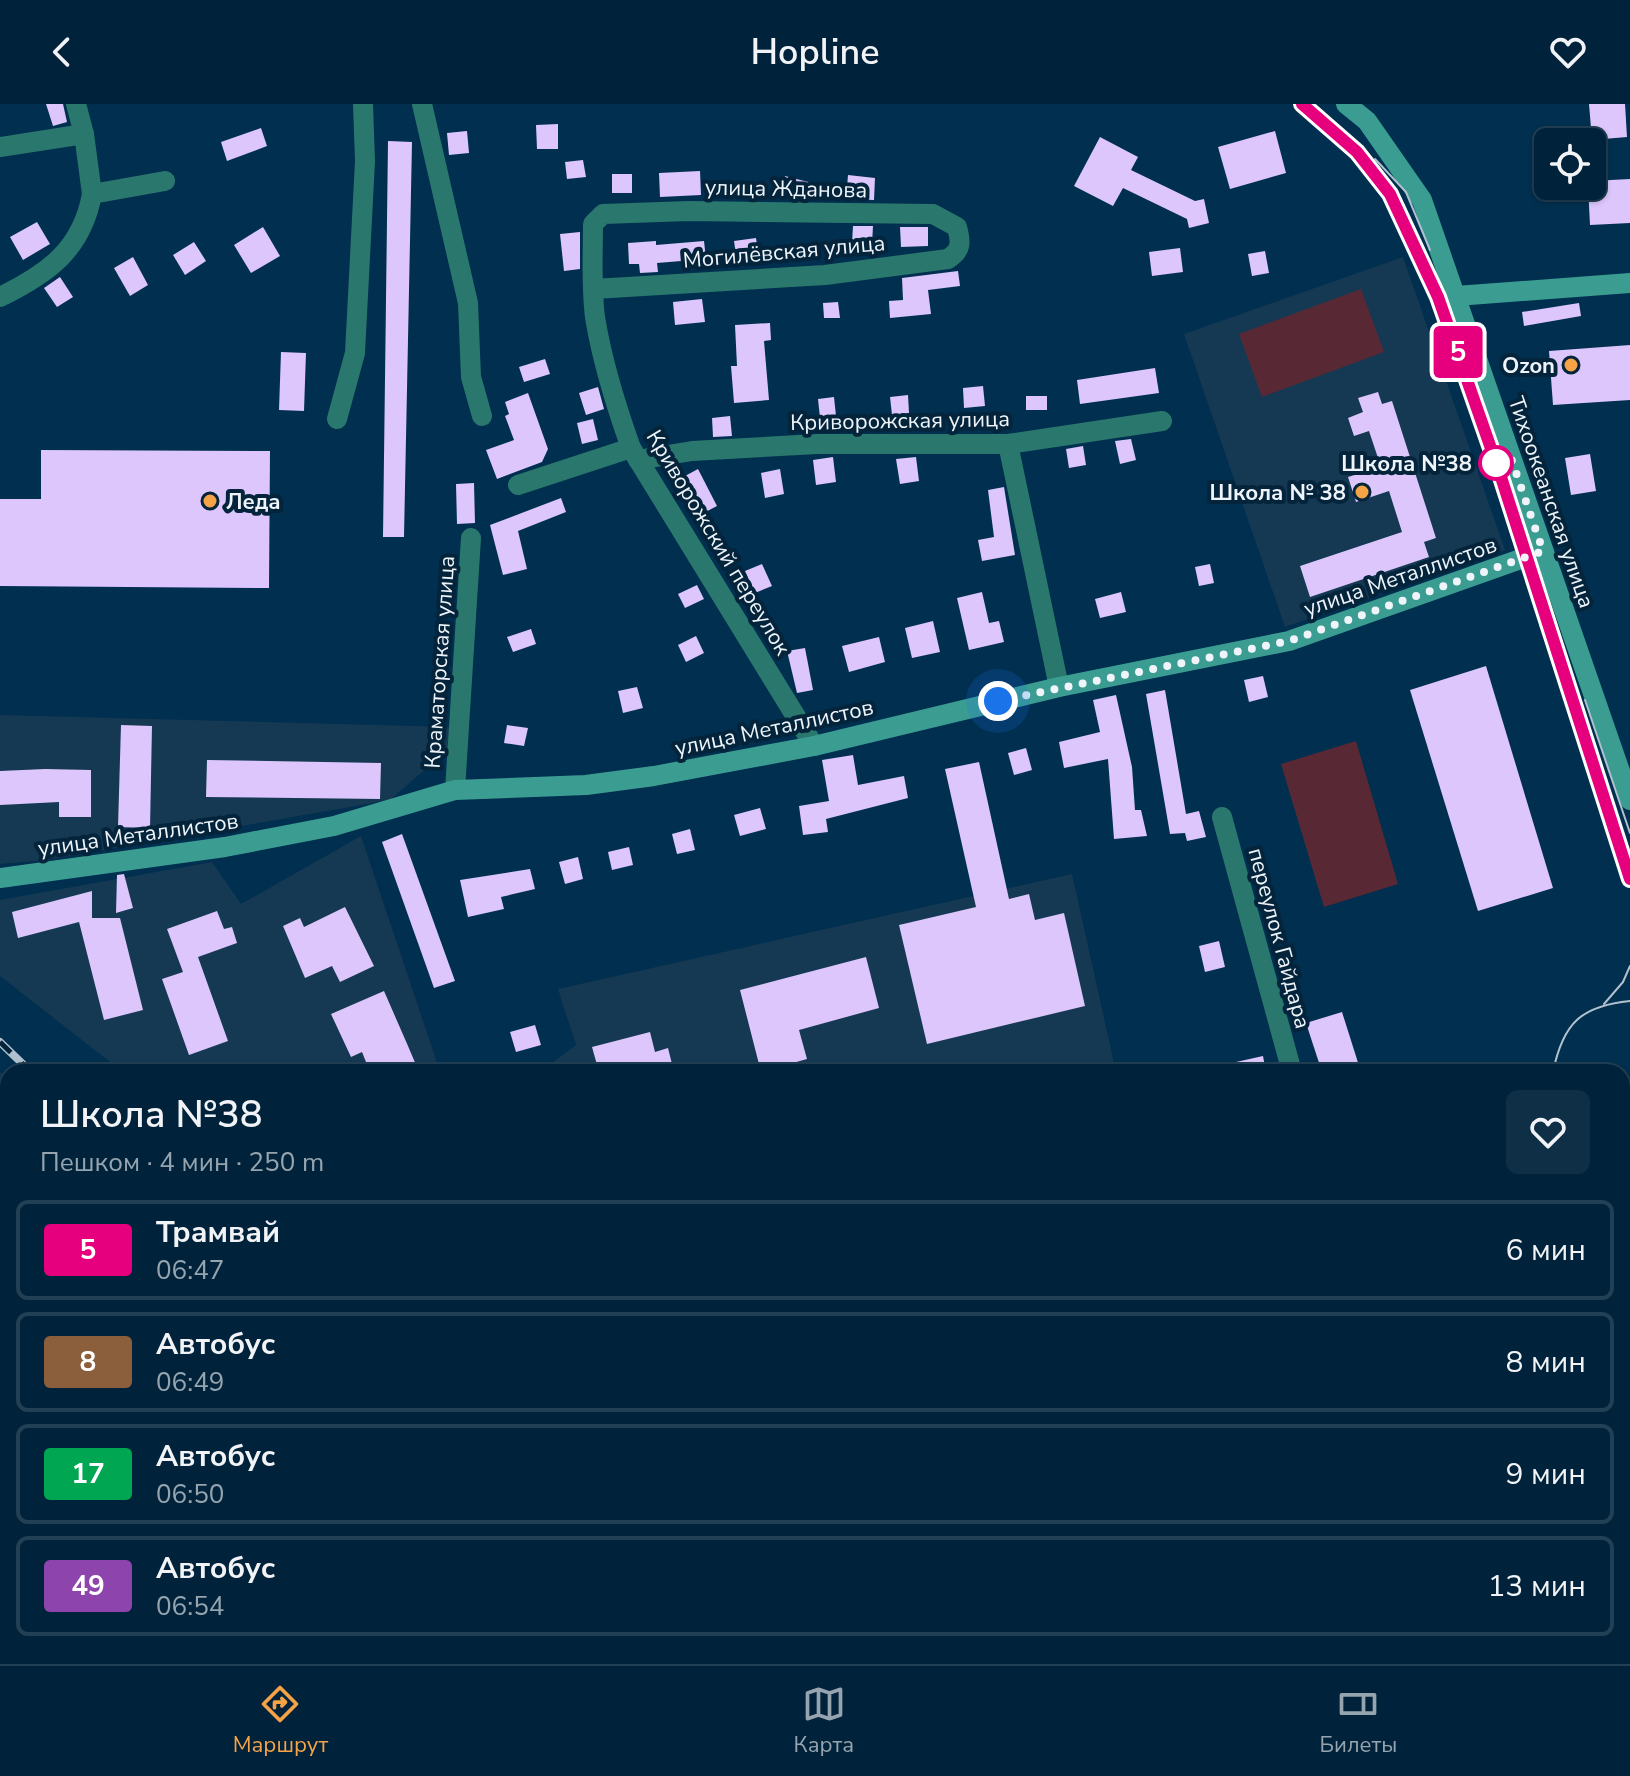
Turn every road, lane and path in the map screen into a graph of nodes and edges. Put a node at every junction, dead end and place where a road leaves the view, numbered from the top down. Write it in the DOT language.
graph roads {
  1 [pos="363,104"];
  2 [pos="422,104"];
  3 [pos="1346,104"];
  4 [pos="82,105"];
  5 [pos="1370,112"];
  6 [pos="84,134"];
  7 [pos="0,147"];
  8 [pos="165,181"];
  9 [pos="92,194"];
  10 [pos="603,214"];
  11 [pos="959,236"];
  12 [pos="1630,283"];
  13 [pos="594,289"];
  14 [pos="1456,296"];
  15 [pos="0,297"];
  16 [pos="482,416"];
  17 [pos="337,419"];
  18 [pos="1162,421"];
  19 [pos="1008,444"];
  20 [pos="634,454"];
  21 [pos="518,485"];
  22 [pos="471,538"];
  23 [pos="1543,551"];
  24 [pos="1059,687"];
  25 [pos="814,746"];
  26 [pos="455,790"];
  27 [pos="1630,800"];
  28 [pos="1222,817"];
  29 [pos="0,878"];
  30 [pos="1290,1064"];
  1 -- 17 [label="street"];
  2 -- 16 [label="street"];
  3 -- 5 [label="street, Тихоокеанская улица"];
  4 -- 6 [label="street"];
  5 -- 14 [label="street, Тихоокеанская улица"];
  6 -- 7 [label="street"];
  6 -- 9 [label="street"];
  8 -- 9 [label="street"];
  9 -- 15 [label="street"];
  10 -- 11 [label="street, улица Жданова"];
  10 -- 13 [label="street, Криворожский переулок"];
  11 -- 13 [label="street, Могилёвская улица"];
  12 -- 14 [label="street"];
  13 -- 20 [label="street, Криворожский переулок"];
  14 -- 23 [label="street, Тихоокеанская улица"];
  18 -- 19 [label="street, Криворожская улица"];
  19 -- 20 [label="street, Криворожская улица"];
  19 -- 24 [label="street"];
  20 -- 21 [label="street"];
  20 -- 25 [label="street, Криворожский переулок"];
  22 -- 26 [label="street, Краматорская улица"];
  23 -- 24 [label="street, улица Металлистов"];
  23 -- 27 [label="street, Тихоокеанская улица"];
  24 -- 25 [label="street, улица Металлистов"];
  25 -- 26 [label="street, улица Металлистов"];
  26 -- 29 [label="street, улица Металлистов"];
  28 -- 30 [label="street, переулок Гайдара"];
}
